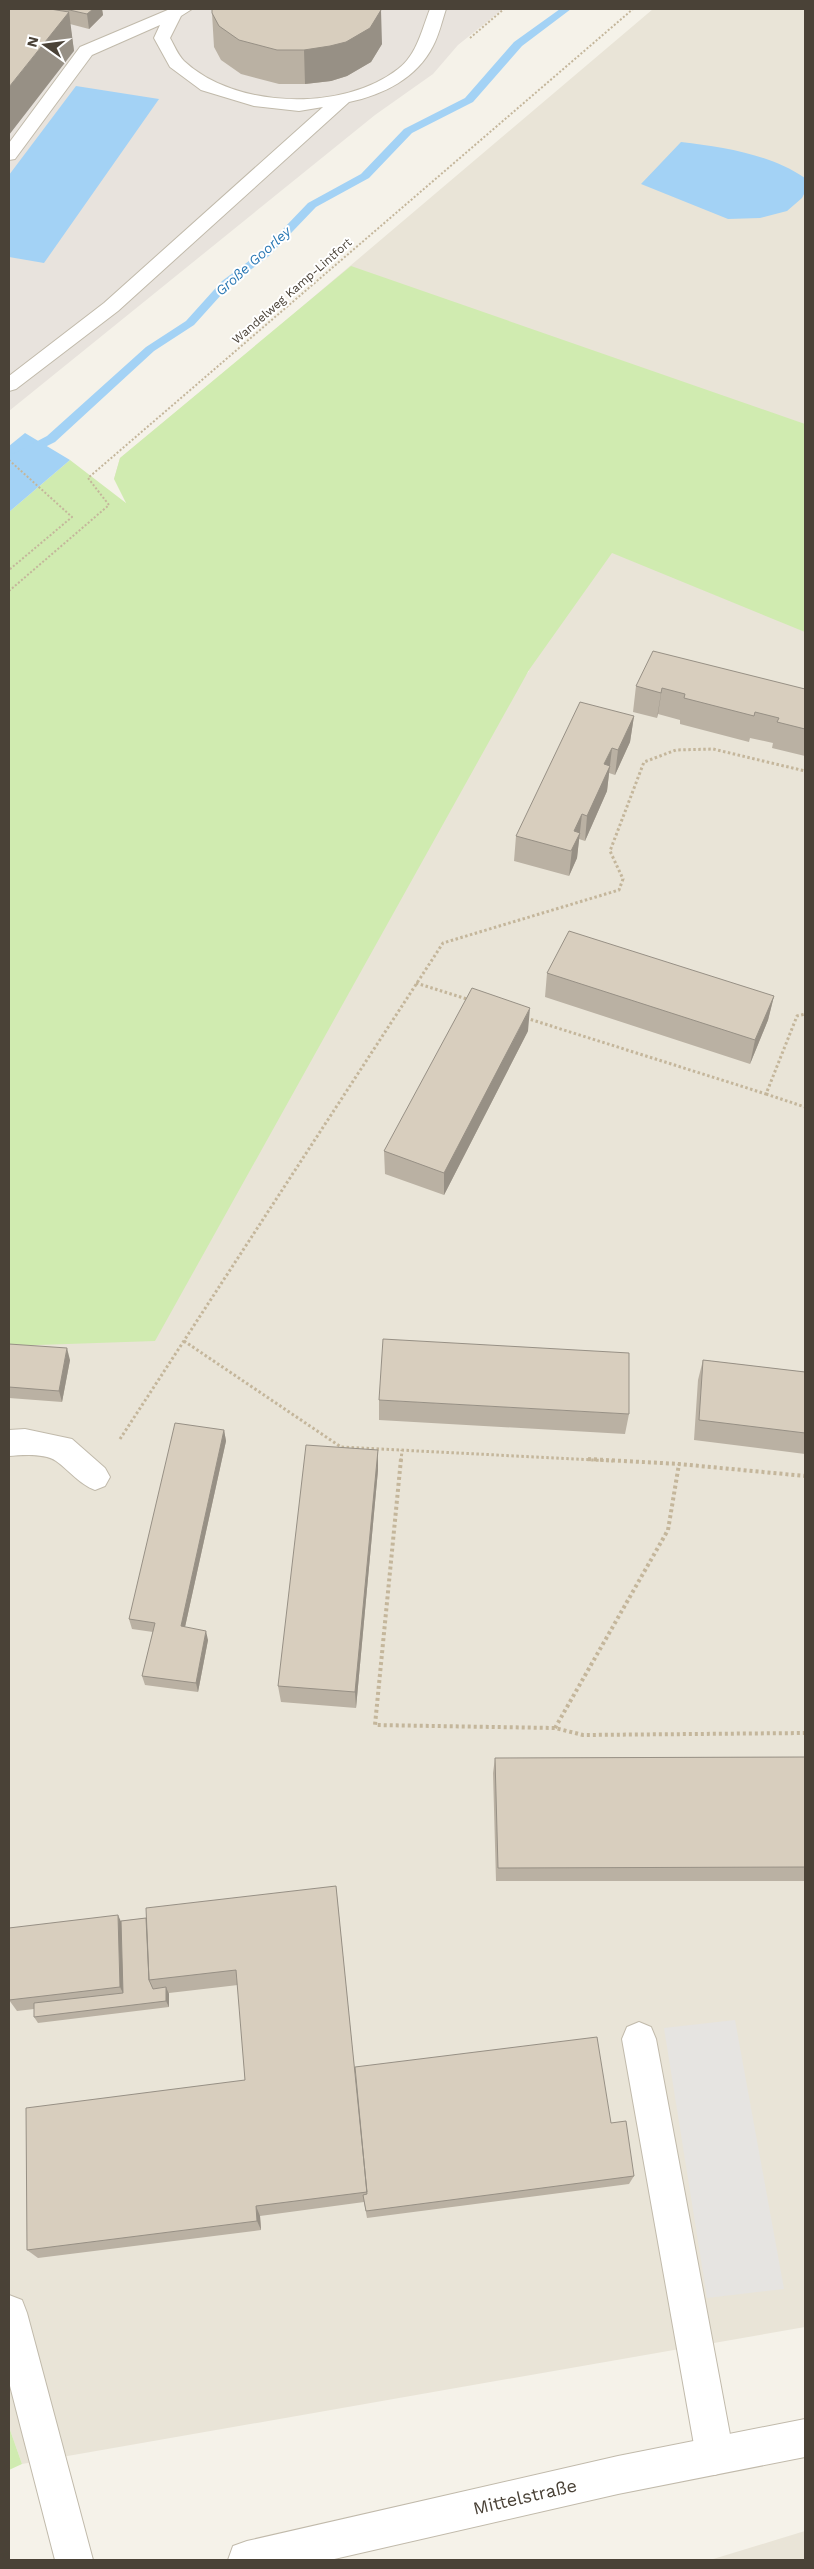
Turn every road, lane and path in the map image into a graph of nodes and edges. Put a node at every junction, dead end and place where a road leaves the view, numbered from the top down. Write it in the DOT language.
graph roads {
  1 [pos="438,9"];
  2 [pos="633,9"];
  3 [pos="173,10"];
  4 [pos="343,98"];
  5 [pos="9,155"];
  6 [pos="9,385"];
  7 [pos="9,460"];
  8 [pos="9,570"];
  9 [pos="9,591"];
  10 [pos="805,771"];
  11 [pos="416,983"];
  12 [pos="473,1001"];
  13 [pos="805,1014"];
  14 [pos="520,1016"];
  15 [pos="766,1094"];
  16 [pos="805,1107"];
  17 [pos="184,1341"];
  18 [pos="9,1442"];
  19 [pos="402,1450"];
  20 [pos="679,1464"];
  21 [pos="805,1476"];
  22 [pos="95,1477"];
  23 [pos="555,1728"];
  24 [pos="805,1733"];
  25 [pos="639,2039"];
  26 [pos="9,2313"];
  27 [pos="805,2438"];
  28 [pos="715,2456"];
  29 [pos="74,2560"];
  30 [pos="247,2560"];
  1 -- 4 [label="street"];
  2 -- 9 [label="path, Wandelweg Kamp-Lintfort"];
  3 -- 4 [label="street"];
  3 -- 5 [label="street"];
  4 -- 6 [label="street"];
  7 -- 8 [label="path"];
  10 -- 11 [label="path"];
  11 -- 12 [label="path"];
  11 -- 17 [label="path"];
  13 -- 15 [label="path"];
  14 -- 15 [label="path"];
  15 -- 16 [label="path"];
  17 -- 19 [label="path"];
  17 -- 22 [label="path"];
  18 -- 22 [label="street"];
  19 -- 20 [label="path"];
  19 -- 23 [label="path"];
  20 -- 21 [label="path"];
  20 -- 23 [label="path"];
  23 -- 24 [label="path"];
  25 -- 28 [label="street"];
  26 -- 29 [label="street"];
  27 -- 28 [label="street, Mittelstraße"];
  28 -- 30 [label="street, Mittelstraße"];
}
